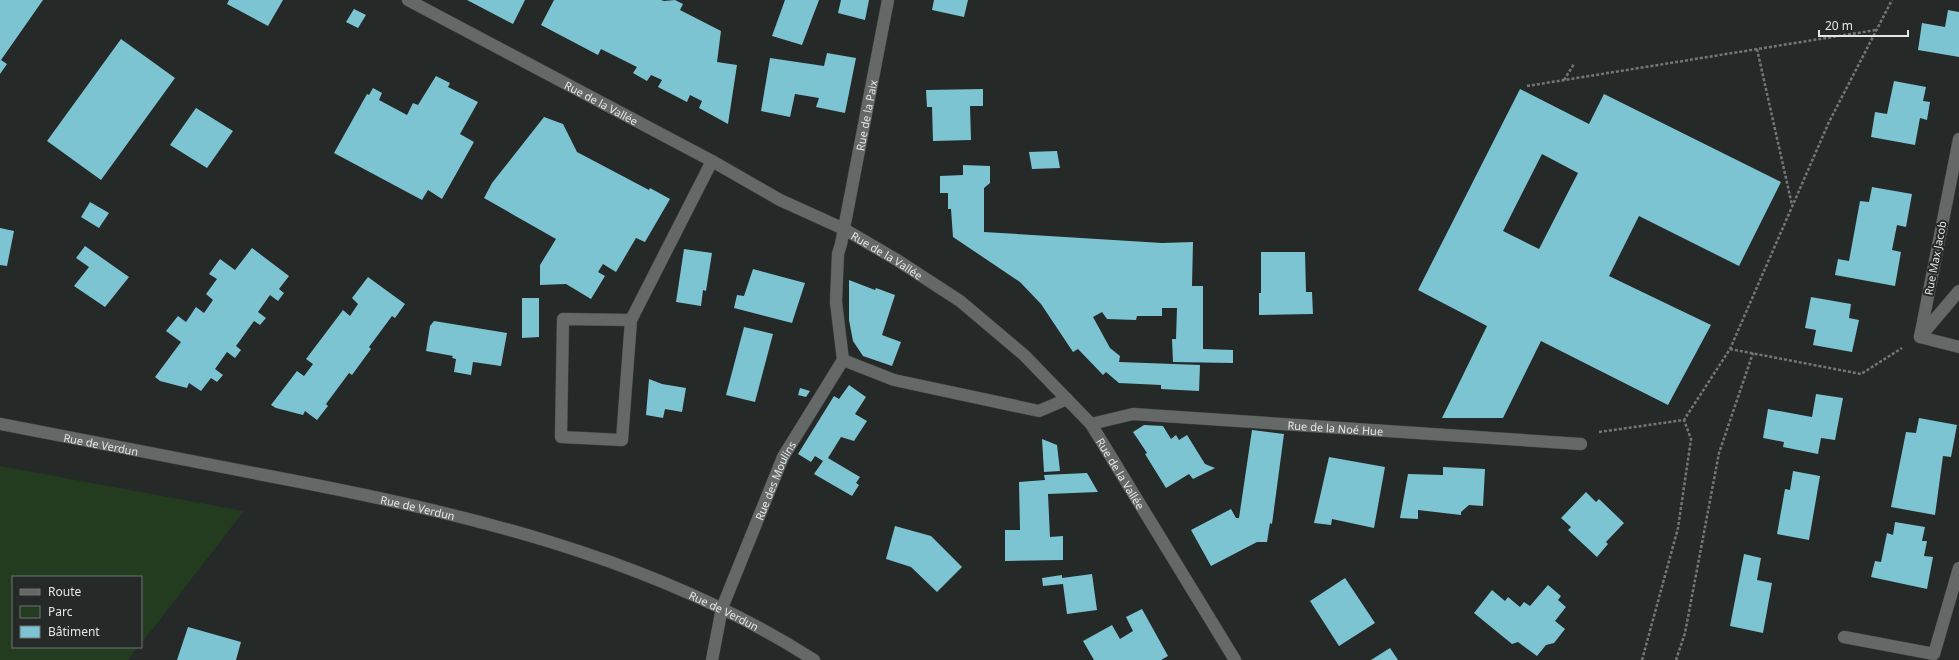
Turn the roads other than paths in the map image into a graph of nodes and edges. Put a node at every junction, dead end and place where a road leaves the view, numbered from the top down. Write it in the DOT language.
graph roads {
  1 [pos="408,0"];
  2 [pos="888,0"];
  3 [pos="1959,140"];
  4 [pos="712,161"];
  5 [pos="844,229"];
  6 [pos="1959,291"];
  7 [pos="631,320"];
  8 [pos="1920,337"];
  9 [pos="1959,347"];
  10 [pos="843,360"];
  11 [pos="1067,399"];
  12 [pos="0,424"];
  13 [pos="1091,424"];
  14 [pos="1581,444"];
  15 [pos="1959,568"];
  16 [pos="722,608"];
  17 [pos="1844,637"];
  18 [pos="712,660"];
  19 [pos="814,660"];
  20 [pos="1235,660"];
  1 -- 4 [label="street, Rue de la Vallée"];
  2 -- 5 [label="street, Rue de la Paix"];
  3 -- 8 [label="street, Rue Max Jacob"];
  4 -- 5 [label="street, Rue de la Vallée"];
  4 -- 7 [label="street"];
  5 -- 10 [label="street"];
  5 -- 11 [label="street, Rue de la Vallée"];
  6 -- 8 [label="street"];
  7 -- 7 [label="street"];
  8 -- 9 [label="street"];
  10 -- 11 [label="street"];
  10 -- 16 [label="street, Rue des Moulins"];
  11 -- 13 [label="street, Rue de la Vallée"];
  12 -- 16 [label="street, Rue de Verdun"];
  13 -- 14 [label="street, Rue de la Noé Hue"];
  13 -- 20 [label="street, Rue de la Vallée"];
  15 -- 17 [label="street"];
  16 -- 18 [label="street, Rue des Moulins"];
  16 -- 19 [label="street, Rue de Verdun"];
}
